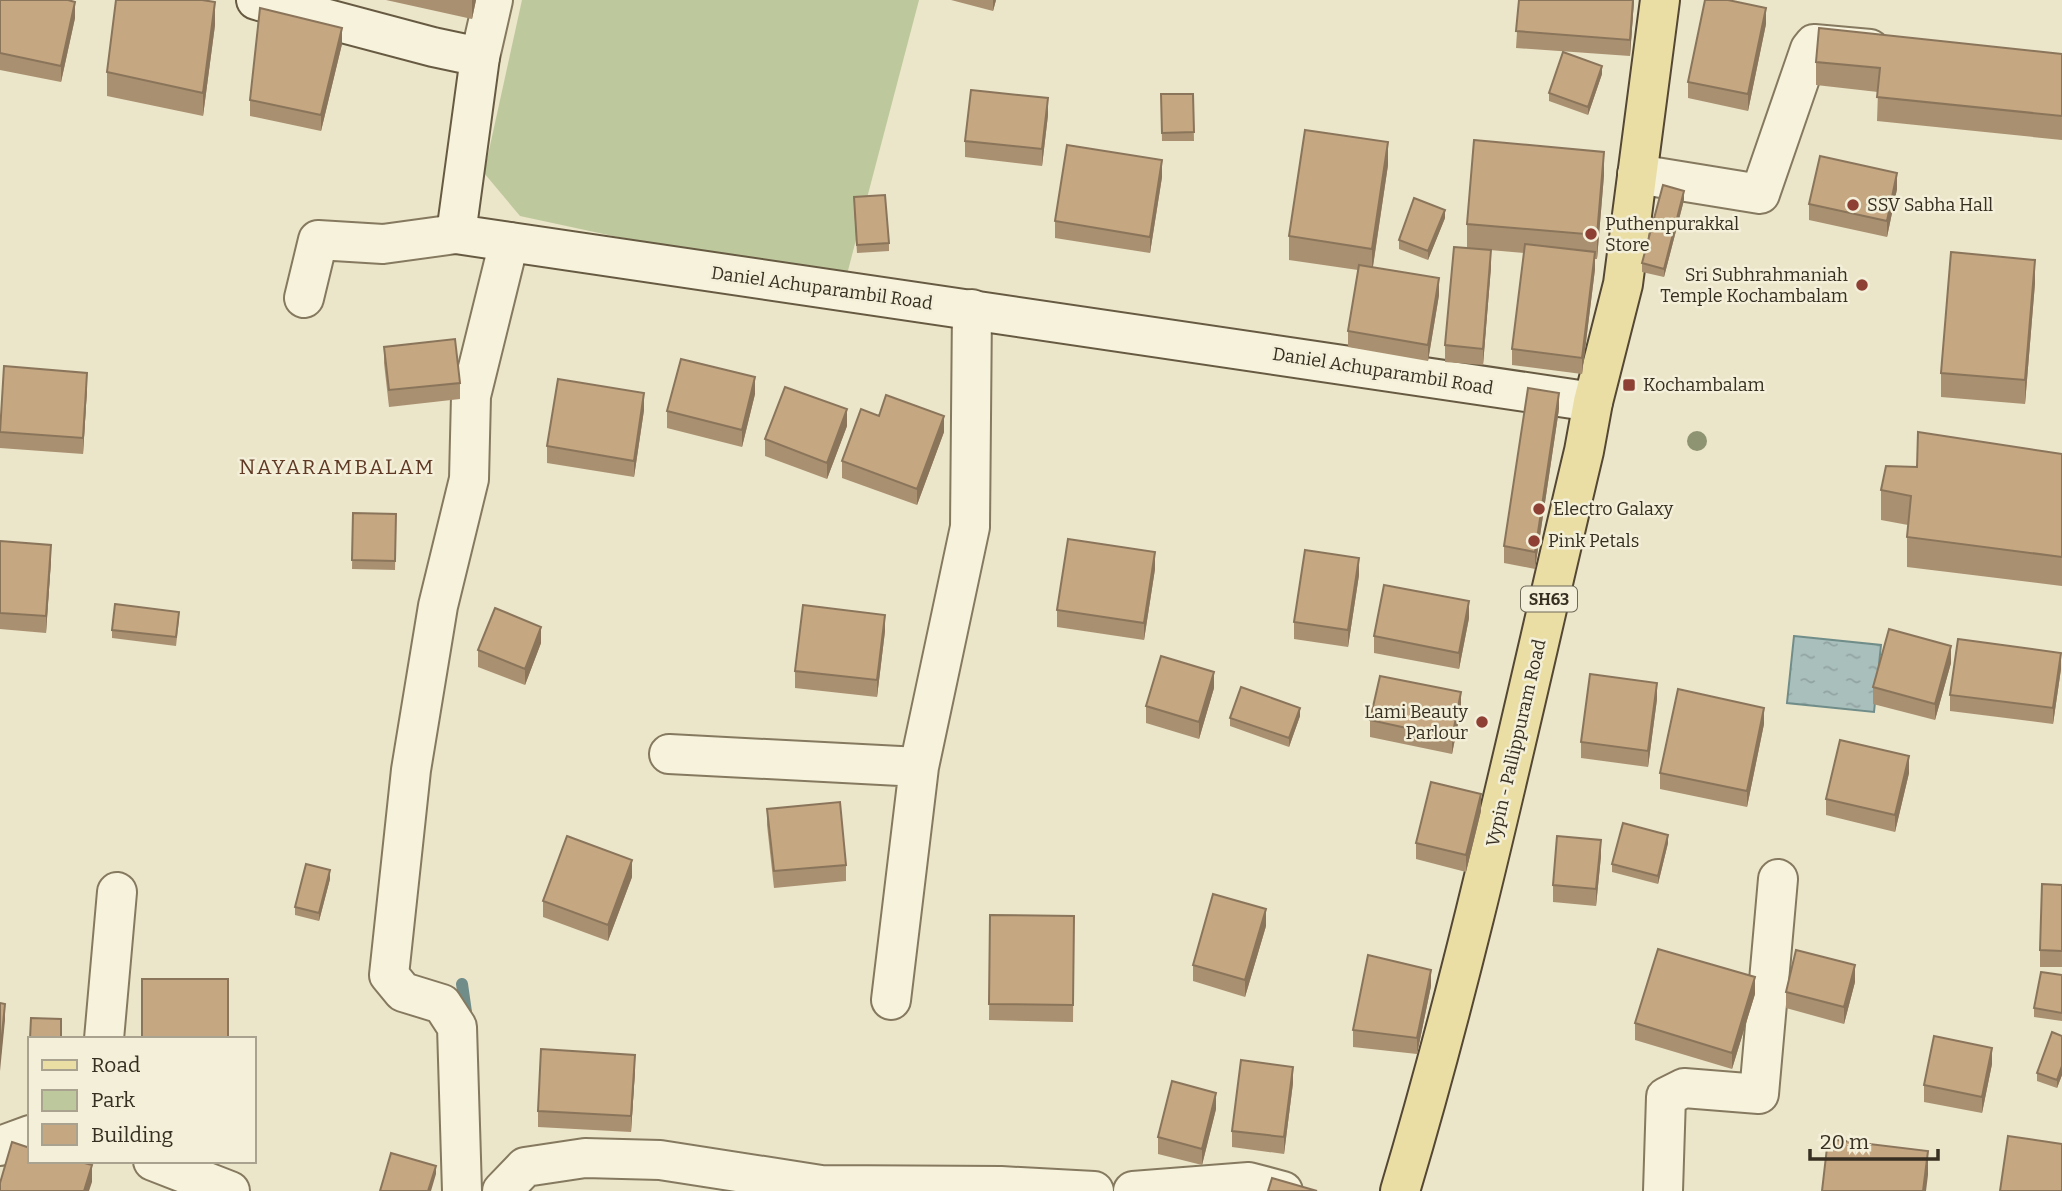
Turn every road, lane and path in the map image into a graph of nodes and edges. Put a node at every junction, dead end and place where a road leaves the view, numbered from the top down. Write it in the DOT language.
graph roads {
  1 [pos="256,0"];
  2 [pos="493,0"];
  3 [pos="1660,0"];
  4 [pos="1910,53"];
  5 [pos="480,57"];
  6 [pos="1637,174"];
  7 [pos="456,234"];
  8 [pos="509,242"];
  9 [pos="304,298"];
  10 [pos="972,309"];
  11 [pos="1594,402"];
  12 [pos="669,754"];
  13 [pos="919,767"];
  14 [pos="1778,879"];
  15 [pos="117,891"];
  16 [pos="891,1000"];
  17 [pos="104,1037"];
  18 [pos="28,1136"];
  19 [pos="0,1146"];
  20 [pos="158,1163"];
  21 [pos="230,1191"];
  22 [pos="462,1191"];
  23 [pos="502,1191"];
  24 [pos="1094,1191"];
  25 [pos="1133,1191"];
  26 [pos="1283,1191"];
  27 [pos="1399,1191"];
  28 [pos="1663,1191"];
  1 -- 5 [label="street"];
  2 -- 5 [label="street"];
  3 -- 6 [label="main road, Vypin - Pallippuram Road / SH63"];
  4 -- 6 [label="street"];
  5 -- 7 [label="street"];
  6 -- 11 [label="main road, Vypin - Pallippuram Road / SH63"];
  7 -- 8 [label="street, Daniel Achuparambil Road"];
  7 -- 9 [label="street, Daniel Achuparambil Road"];
  8 -- 10 [label="street, Daniel Achuparambil Road"];
  8 -- 22 [label="street"];
  10 -- 11 [label="street, Daniel Achuparambil Road"];
  10 -- 13 [label="street"];
  11 -- 27 [label="main road, Vypin - Pallippuram Road / SH63"];
  12 -- 13 [label="street"];
  13 -- 16 [label="street"];
  14 -- 28 [label="street"];
  15 -- 17 [label="street"];
  18 -- 19 [label="street"];
  20 -- 21 [label="street"];
  23 -- 24 [label="street"];
  25 -- 26 [label="street"];
}
